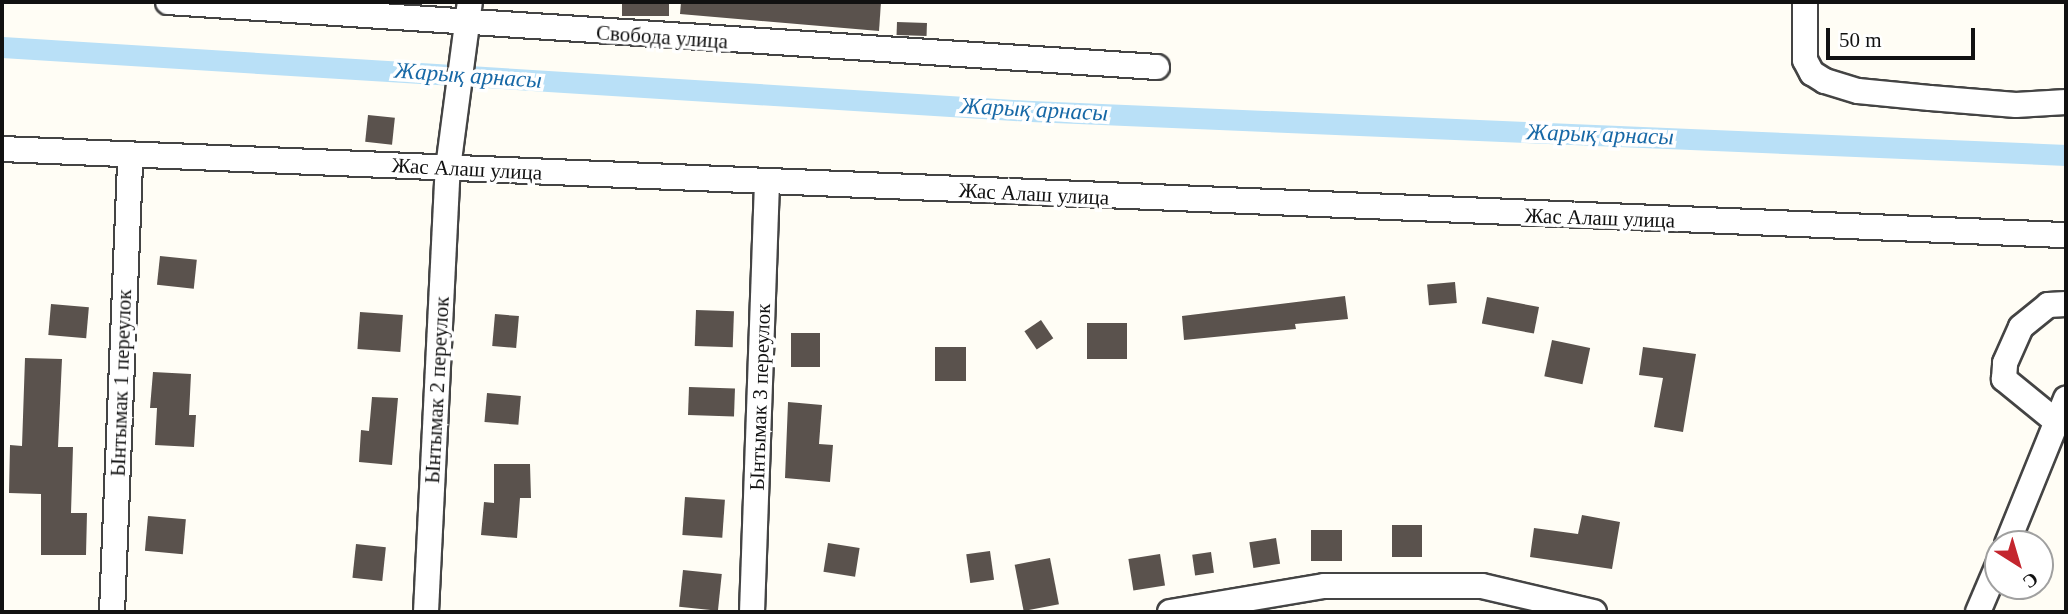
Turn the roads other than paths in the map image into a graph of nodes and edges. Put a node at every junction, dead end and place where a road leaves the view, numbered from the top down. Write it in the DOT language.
graph roads {
  1 [pos="168,2"];
  2 [pos="1805,2"];
  3 [pos="470,12"];
  4 [pos="1157,67"];
  5 [pos="2066,102"];
  6 [pos="2,149"];
  7 [pos="130,155"];
  8 [pos="448,169"];
  9 [pos="767,183"];
  10 [pos="2066,235"];
  11 [pos="2066,304"];
  12 [pos="2066,399"];
  13 [pos="2058,423"];
  14 [pos="2013,530"];
  15 [pos="112,612"];
  16 [pos="426,612"];
  17 [pos="752,612"];
  18 [pos="1171,612"];
  19 [pos="1594,612"];
  1 -- 3 [label="street, Свобода улица"];
  2 -- 5 [label="street"];
  3 -- 4 [label="street, Свобода улица"];
  3 -- 8 [label="street, Ынтымак 2 переулок"];
  6 -- 7 [label="street, Жас Алаш улица"];
  7 -- 8 [label="street, Жас Алаш улица"];
  7 -- 15 [label="street, Ынтымак 1 переулок"];
  8 -- 9 [label="street, Жас Алаш улица"];
  8 -- 16 [label="street, Ынтымак 2 переулок"];
  9 -- 10 [label="street, Жас Алаш улица"];
  9 -- 17 [label="street, Ынтымак 3 переулок"];
  11 -- 13 [label="street"];
  12 -- 13 [label="street"];
  13 -- 14 [label="street"];
  18 -- 19 [label="street"];
}
